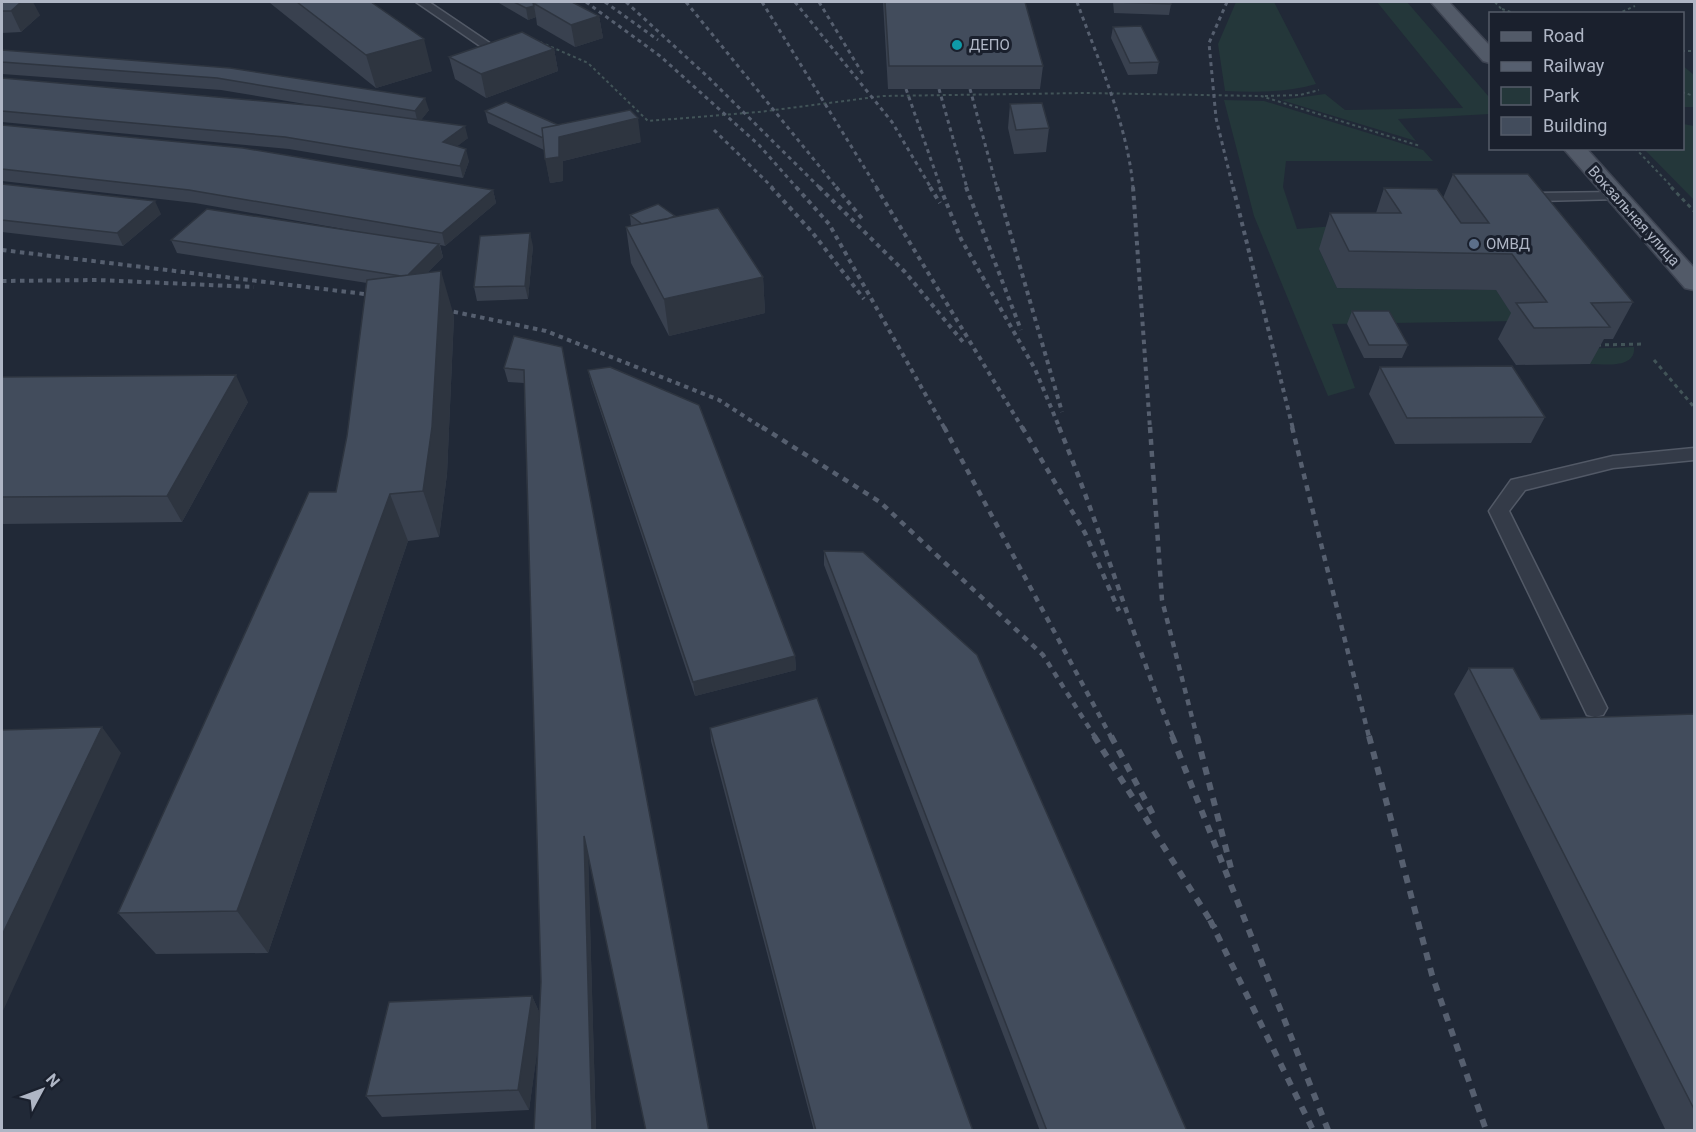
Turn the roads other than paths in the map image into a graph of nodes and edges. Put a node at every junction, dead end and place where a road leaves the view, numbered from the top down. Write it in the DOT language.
graph roads {
  1 [pos="422,2"];
  2 [pos="1440,2"];
  3 [pos="500,54"];
  4 [pos="1489,55"];
  5 [pos="1576,150"];
  6 [pos="1616,196"];
  7 [pos="1538,197"];
  8 [pos="1695,283"];
  9 [pos="1695,454"];
  10 [pos="1595,708"];
  1 -- 3 [label="lane"];
  2 -- 4 [label="main road"];
  5 -- 6 [label="main road, Вокзальная улица"];
  6 -- 7 [label="lane"];
  6 -- 8 [label="main road, Вокзальная улица"];
  9 -- 10 [label="lane"];
}
